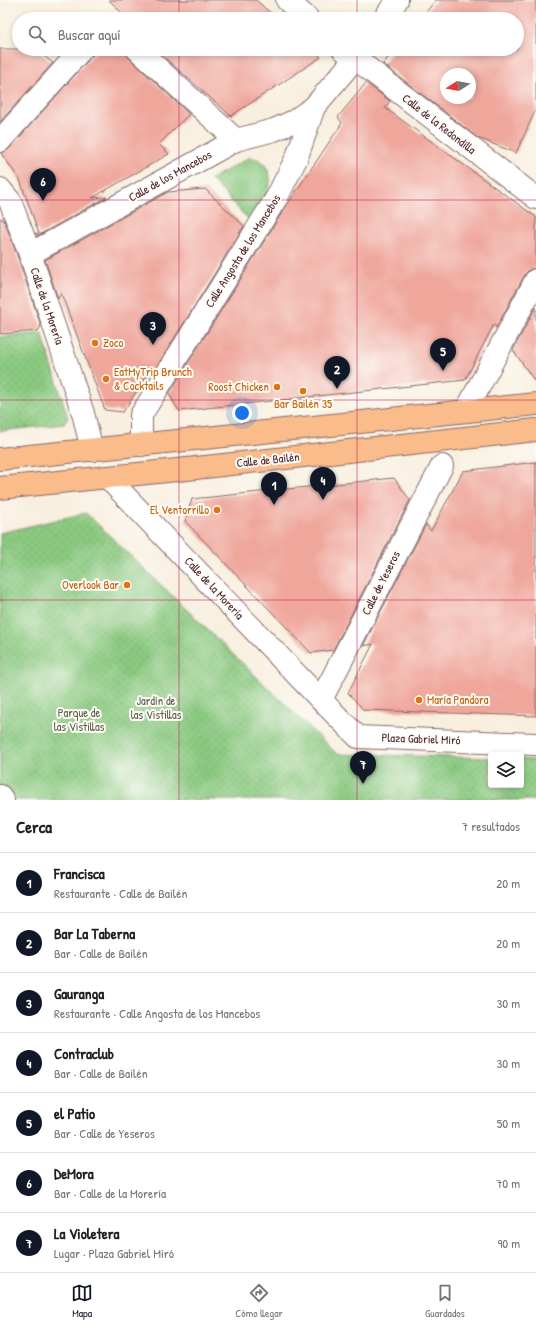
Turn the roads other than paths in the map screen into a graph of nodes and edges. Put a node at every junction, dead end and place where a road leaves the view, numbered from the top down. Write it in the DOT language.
graph roads {
  1 [pos="287,0"];
  2 [pos="397,0"];
  3 [pos="300,12"];
  4 [pos="389,12"];
  5 [pos="76,56"];
  6 [pos="145,56"];
  7 [pos="352,56"];
  8 [pos="358,56"];
  9 [pos="314,107"];
  10 [pos="236,140"];
  11 [pos="0,141"];
  12 [pos="0,189"];
  13 [pos="536,198"];
  14 [pos="30,254"];
  15 [pos="536,280"];
  16 [pos="536,404"];
  17 [pos="466,411"];
  18 [pos="536,430"];
  19 [pos="141,445"];
  20 [pos="92,450"];
  21 [pos="0,459"];
  22 [pos="442,466"];
  23 [pos="107,477"];
  24 [pos="0,488"];
  25 [pos="321,700"];
  26 [pos="536,744"];
  27 [pos="0,796"];
  28 [pos="3,800"];
  1 -- 3 [label="street"];
  2 -- 4 [label="street"];
  5 -- 11 [label="street"];
  6 -- 10 [label="street"];
  7 -- 9 [label="street, Calle Angosta de los Mancebos"];
  8 -- 13 [label="street, Calle de la Redondilla"];
  9 -- 10 [label="street, Calle de los Mancebos"];
  9 -- 19 [label="street, Calle Angosta de los Mancebos"];
  10 -- 14 [label="street, Calle de los Mancebos"];
  12 -- 14 [label="street, Calle de la Morería"];
  14 -- 20 [label="street, Calle de la Morería"];
  15 -- 17 [label="street"];
  16 -- 17 [label="main road"];
  17 -- 19 [label="main road"];
  18 -- 23 [label="main road, Calle de Bailén"];
  19 -- 20 [label="main road"];
  20 -- 21 [label="main road"];
  22 -- 25 [label="street, Calle de Yeseros"];
  23 -- 24 [label="main road, Calle de Bailén"];
  23 -- 25 [label="street, Calle de la Morería"];
  25 -- 26 [label="street, Plaza Gabriel Miró"];
  27 -- 28 [label="street"];
}
